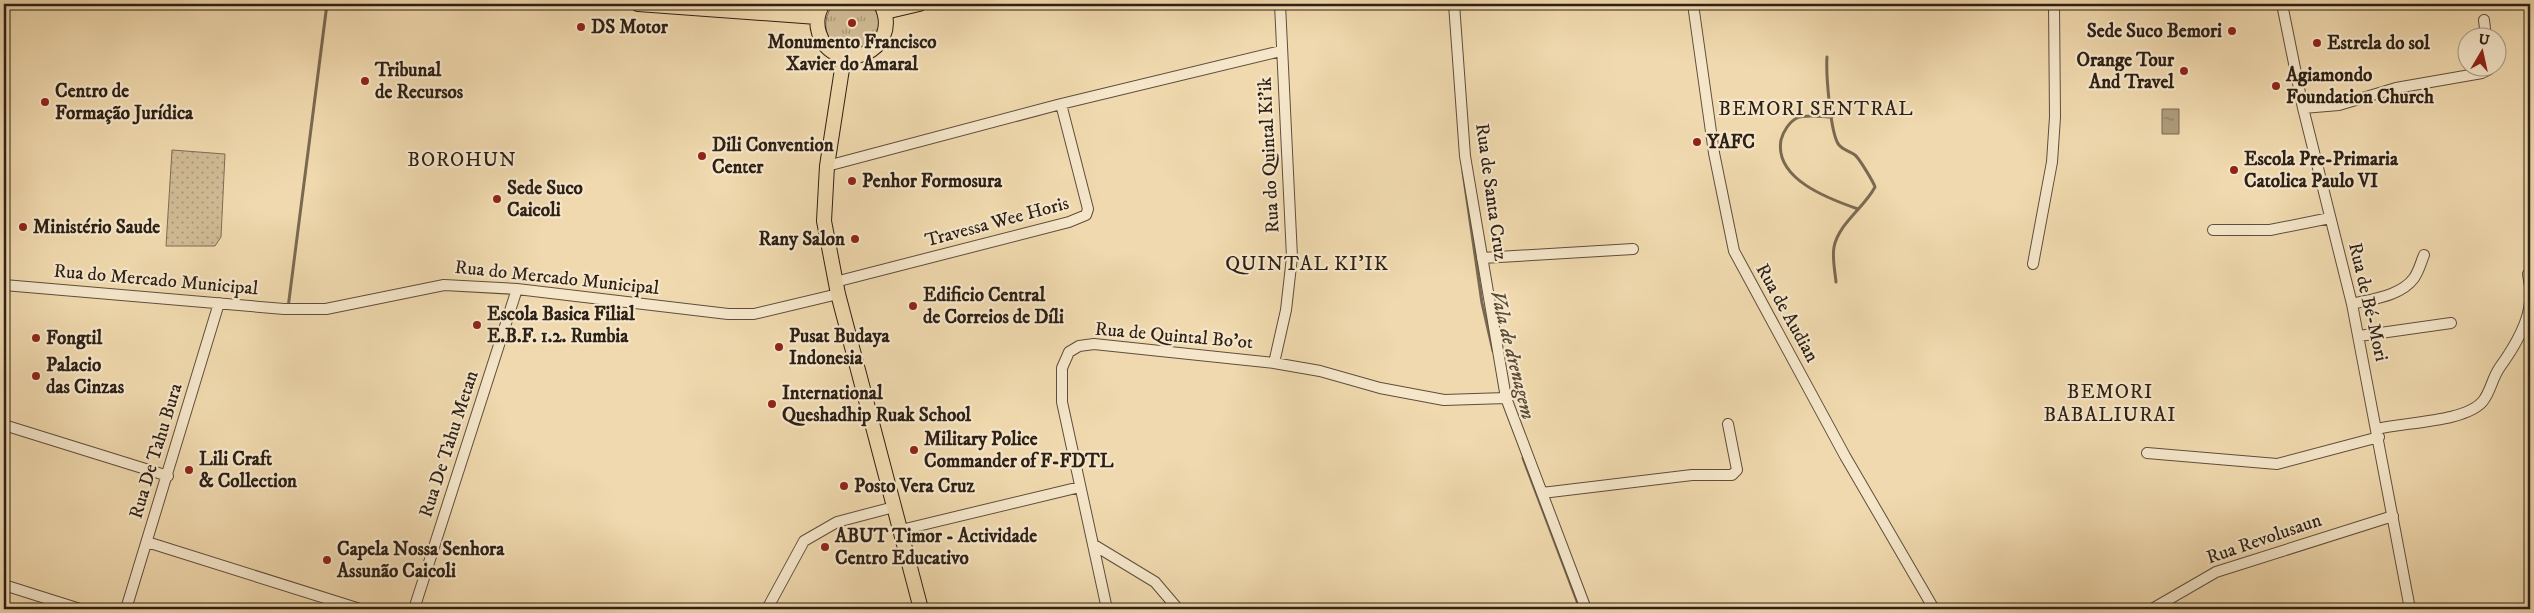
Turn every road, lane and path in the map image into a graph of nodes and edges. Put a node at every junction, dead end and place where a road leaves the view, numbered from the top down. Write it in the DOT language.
graph roads {
  1 [pos="638,4"];
  2 [pos="823,4"];
  3 [pos="919,4"];
  4 [pos="1280,4"];
  5 [pos="1454,4"];
  6 [pos="1693,4"];
  7 [pos="2054,4"];
  8 [pos="2282,4"];
  9 [pos="883,8"];
  10 [pos="818,17"];
  11 [pos="2484,20"];
  12 [pos="2485,28"];
  13 [pos="1281,51"];
  14 [pos="844,56"];
  15 [pos="2456,78"];
  16 [pos="1061,104"];
  17 [pos="2302,108"];
  18 [pos="826,166"];
  19 [pos="2330,218"];
  20 [pos="2213,230"];
  21 [pos="1633,248"];
  22 [pos="2424,255"];
  23 [pos="1482,258"];
  24 [pos="2033,264"];
  25 [pos="2528,274"];
  26 [pos="4,285"];
  27 [pos="2530,286"];
  28 [pos="837,288"];
  29 [pos="517,289"];
  30 [pos="2530,302"];
  31 [pos="219,303"];
  32 [pos="2352,304"];
  33 [pos="2451,323"];
  34 [pos="2359,336"];
  35 [pos="1274,363"];
  36 [pos="1501,398"];
  37 [pos="1728,424"];
  38 [pos="4,425"];
  39 [pos="2378,432"];
  40 [pos="2147,453"];
  41 [pos="168,476"];
  42 [pos="1080,487"];
  43 [pos="1542,493"];
  44 [pos="894,507"];
  45 [pos="2394,516"];
  46 [pos="901,530"];
  47 [pos="147,542"];
  48 [pos="1094,545"];
  49 [pos="4,585"];
  50 [pos="80,609"];
  51 [pos="126,609"];
  52 [pos="360,609"];
  53 [pos="414,609"];
  54 [pos="767,609"];
  55 [pos="921,609"];
  56 [pos="1107,609"];
  57 [pos="1178,609"];
  58 [pos="1586,609"];
  59 [pos="1934,609"];
  60 [pos="2152,609"];
  61 [pos="2410,609"];
  1 -- 10 [label="main road"];
  2 -- 10 [label="main road"];
  3 -- 9 [label="main road"];
  4 -- 13 [label="street, Rua do Quintal Ki'ik"];
  5 -- 23 [label="street, Rua de Santa Cruz"];
  6 -- 59 [label="street, Rua de Audian"];
  7 -- 24 [label="street"];
  8 -- 17 [label="street, Rua de Bé-Mori"];
  9 -- 14 [label="main road"];
  10 -- 14 [label="main road"];
  11 -- 12 [label="street"];
  13 -- 16 [label="street"];
  13 -- 35 [label="street, Rua do Quintal Ki'ik"];
  14 -- 18 [label="main road"];
  15 -- 17 [label="street"];
  16 -- 18 [label="street"];
  16 -- 28 [label="street, Travessa Wee Horis"];
  17 -- 19 [label="street, Rua de Bé-Mori"];
  18 -- 28 [label="main road"];
  19 -- 20 [label="street"];
  19 -- 32 [label="street, Rua de Bé-Mori"];
  21 -- 23 [label="street"];
  22 -- 32 [label="street"];
  23 -- 36 [label="street, Rua de Santa Cruz"];
  25 -- 27 [label="street"];
  26 -- 31 [label="street, Rua do Mercado Municipal"];
  28 -- 29 [label="street, Rua do Mercado Municipal"];
  28 -- 44 [label="main road"];
  29 -- 31 [label="street, Rua do Mercado Municipal"];
  29 -- 53 [label="street, Rua De Tahu Metan"];
  30 -- 39 [label="street"];
  31 -- 41 [label="street, Rua De Tahu Bura"];
  32 -- 34 [label="street, Rua de Bé-Mori"];
  33 -- 34 [label="street"];
  34 -- 39 [label="street, Rua de Bé-Mori"];
  35 -- 36 [label="street, Rua de Quintal Bo'ot"];
  35 -- 42 [label="street, Rua de Quintal Bo'ot"];
  36 -- 43 [label="street, Rua de Santa Cruz"];
  37 -- 43 [label="street"];
  38 -- 41 [label="street"];
  39 -- 40 [label="street"];
  39 -- 45 [label="street, Rua de Bé-Mori"];
  41 -- 47 [label="street, Rua De Tahu Bura"];
  42 -- 46 [label="street"];
  42 -- 48 [label="street, Rua de Quintal Bo'ot"];
  43 -- 58 [label="street, Rua de Santa Cruz"];
  44 -- 46 [label="main road"];
  44 -- 54 [label="street"];
  45 -- 60 [label="street, Rua Revolusaun"];
  45 -- 61 [label="street, Rua de Bé-Mori"];
  46 -- 55 [label="main road"];
  47 -- 51 [label="street, Rua De Tahu Bura"];
  47 -- 52 [label="street"];
  48 -- 56 [label="street, Rua de Quintal Bo'ot"];
  48 -- 57 [label="street"];
  49 -- 50 [label="street"];
}
